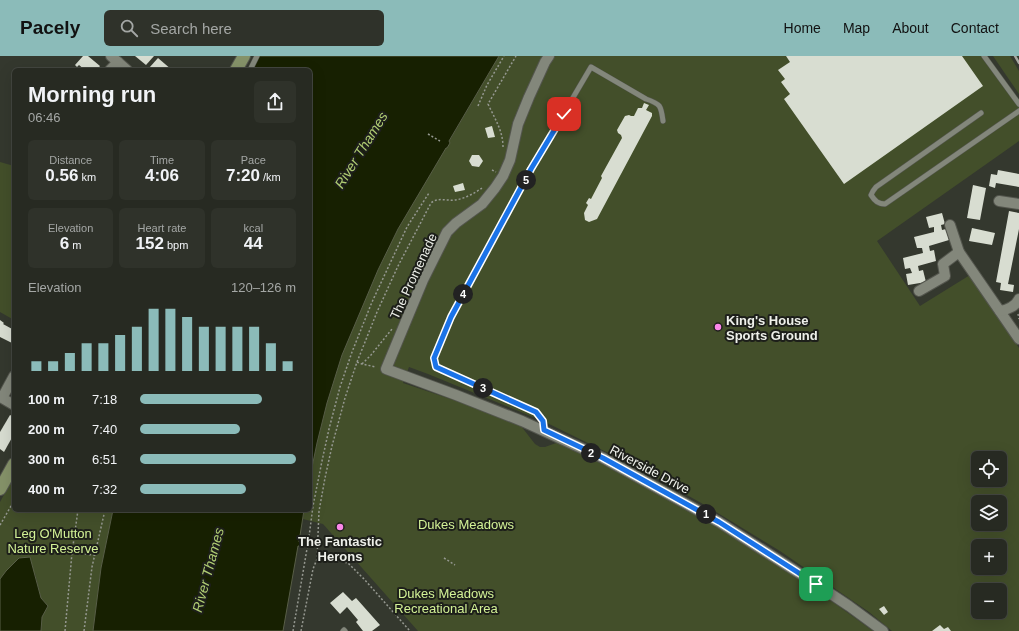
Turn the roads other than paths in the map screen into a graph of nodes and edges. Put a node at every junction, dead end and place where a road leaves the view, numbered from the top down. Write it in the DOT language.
graph roads {
  1 [pos="244,56"];
  2 [pos="257,56"];
  3 [pos="549,56"];
  4 [pos="984,56"];
  5 [pos="114,59"];
  6 [pos="125,68"];
  7 [pos="237,68"];
  8 [pos="251,68"];
  9 [pos="1019,104"];
  10 [pos="1019,111"];
  11 [pos="981,112"];
  12 [pos="663,121"];
  13 [pos="999,201"];
  14 [pos="1019,204"];
  15 [pos="950,225"];
  16 [pos="959,252"];
  17 [pos="919,291"];
  18 [pos="1019,299"];
  19 [pos="1000,312"];
  20 [pos="1019,339"];
  21 [pos="386,369"];
  22 [pos="12,380"];
  23 [pos="1,399"];
  24 [pos="12,404"];
  25 [pos="544,430"];
  26 [pos="12,468"];
  27 [pos="0,489"];
  28 [pos="883,631"];
  1 -- 7 [label="main road"];
  2 -- 8 [label="lane"];
  3 -- 21 [label="street, The Promenade"];
  4 -- 9 [label="lane"];
  5 -- 6 [label="street"];
  10 -- 11 [label="lane"];
  12 -- 25 [label="lane"];
  13 -- 14 [label="street"];
  15 -- 16 [label="street"];
  16 -- 17 [label="street"];
  16 -- 19 [label="street"];
  18 -- 19 [label="street"];
  19 -- 20 [label="street"];
  21 -- 25 [label="street, Riverside Drive"];
  22 -- 23 [label="street"];
  23 -- 24 [label="street"];
  25 -- 28 [label="street, Riverside Drive"];
  26 -- 27 [label="main road"];
}
